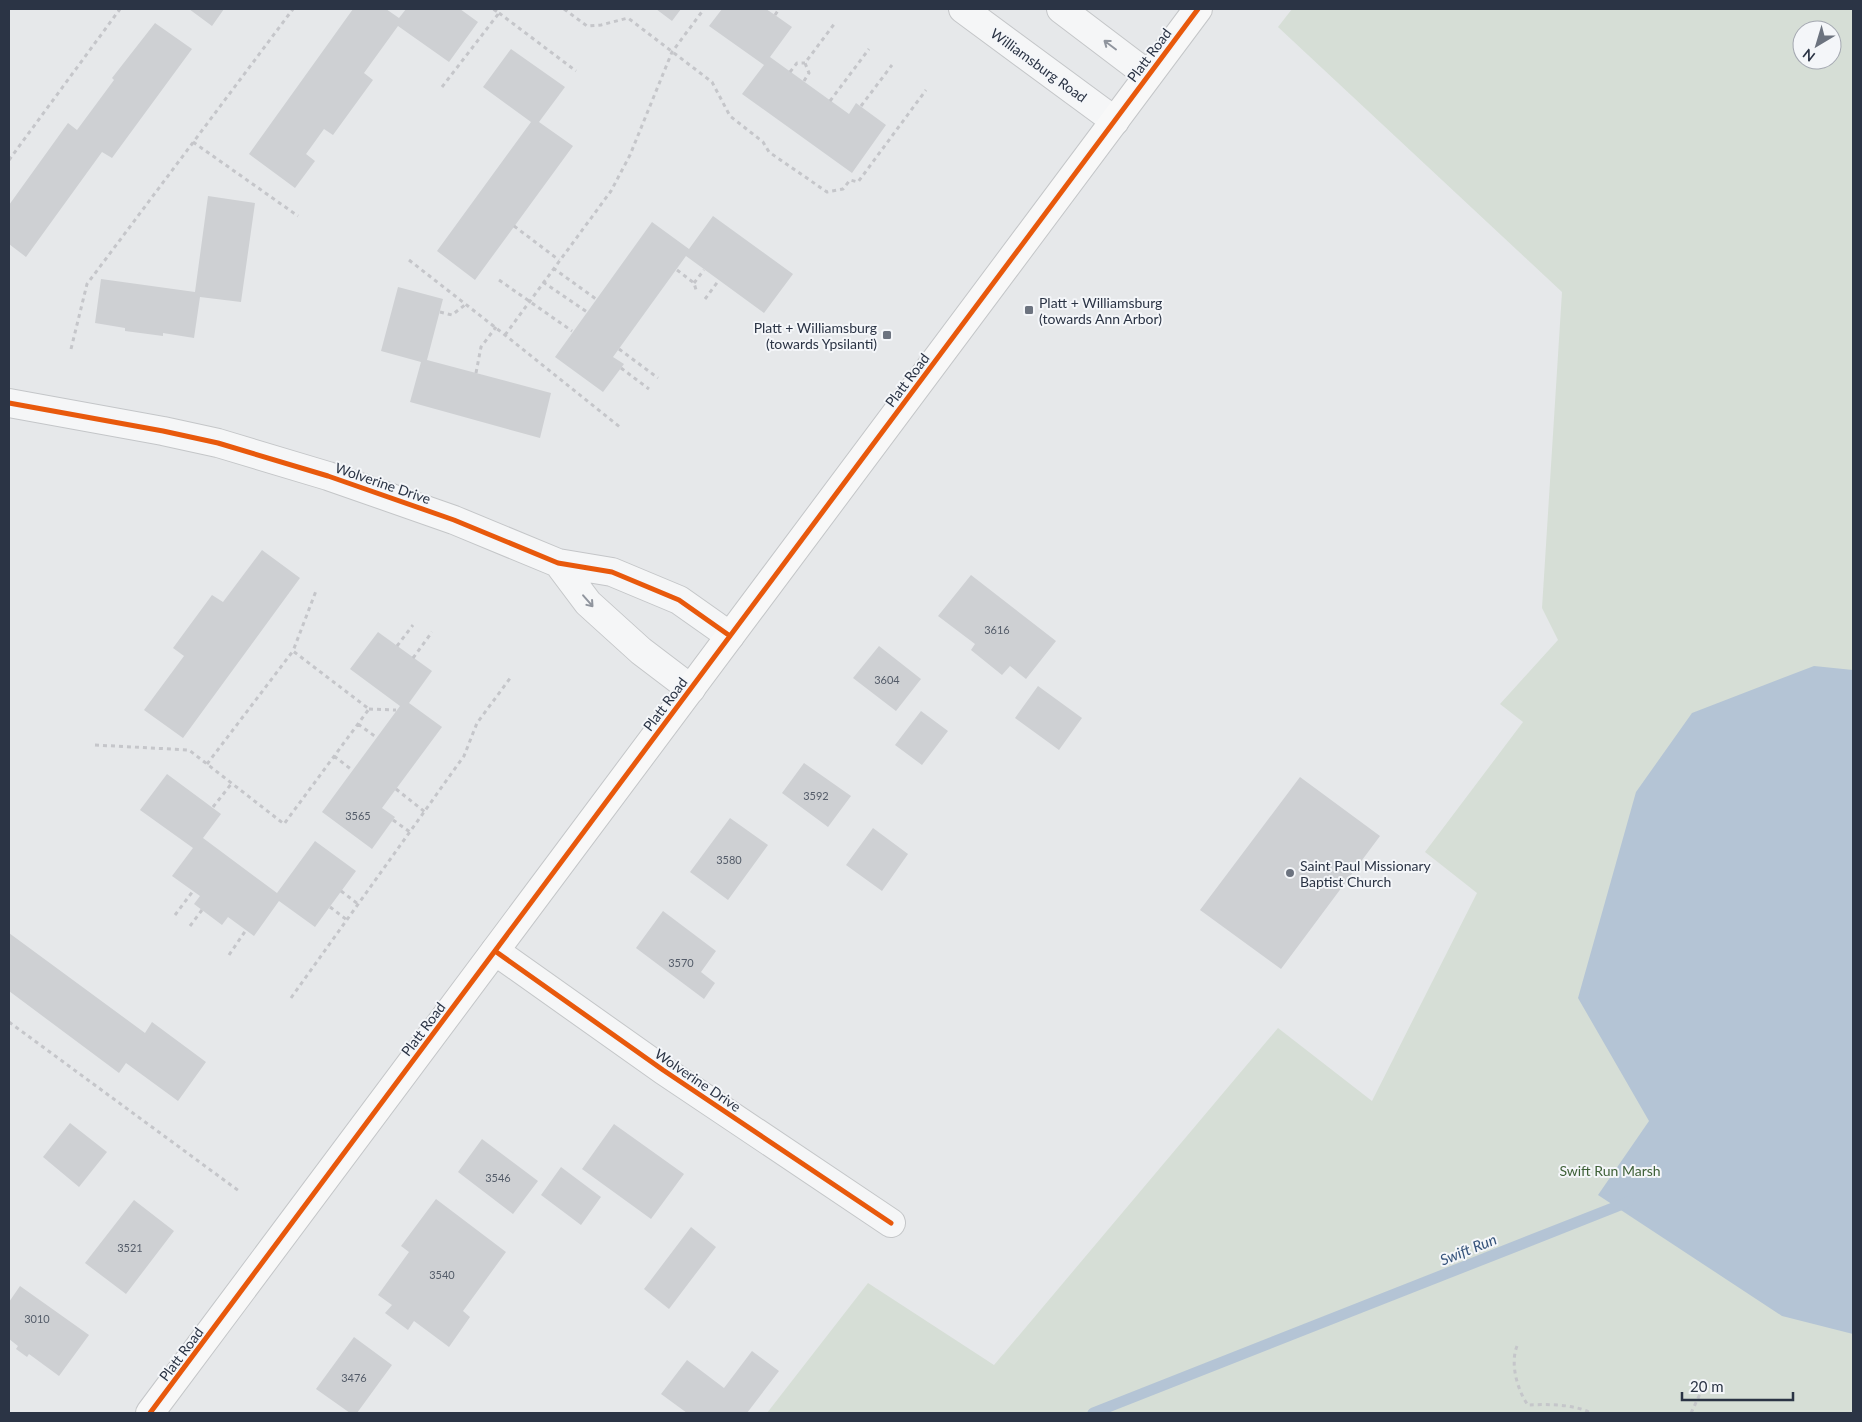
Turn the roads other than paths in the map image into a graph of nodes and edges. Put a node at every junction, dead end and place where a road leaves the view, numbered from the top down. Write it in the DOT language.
graph roads {
  1 [pos="963,9"];
  2 [pos="1061,9"];
  3 [pos="1198,9"];
  4 [pos="1148,75"];
  5 [pos="1114,120"];
  6 [pos="9,403"];
  7 [pos="558,563"];
  8 [pos="730,636"];
  9 [pos="691,688"];
  10 [pos="495,951"];
  11 [pos="891,1223"];
  12 [pos="150,1413"];
  1 -- 5 [label="street, Williamsburg Road"];
  4 -- 2 [label="street, one-way"];
  3 -- 4 [label="main road, Platt Road"];
  4 -- 5 [label="main road, Platt Road"];
  5 -- 8 [label="main road, Platt Road"];
  6 -- 7 [label="street, Wolverine Drive"];
  7 -- 8 [label="street, Wolverine Drive"];
  7 -- 9 [label="street, one-way"];
  8 -- 9 [label="main road, Platt Road"];
  9 -- 10 [label="main road, Platt Road"];
  10 -- 11 [label="street, Wolverine Drive"];
  10 -- 12 [label="main road, Platt Road"];
}
